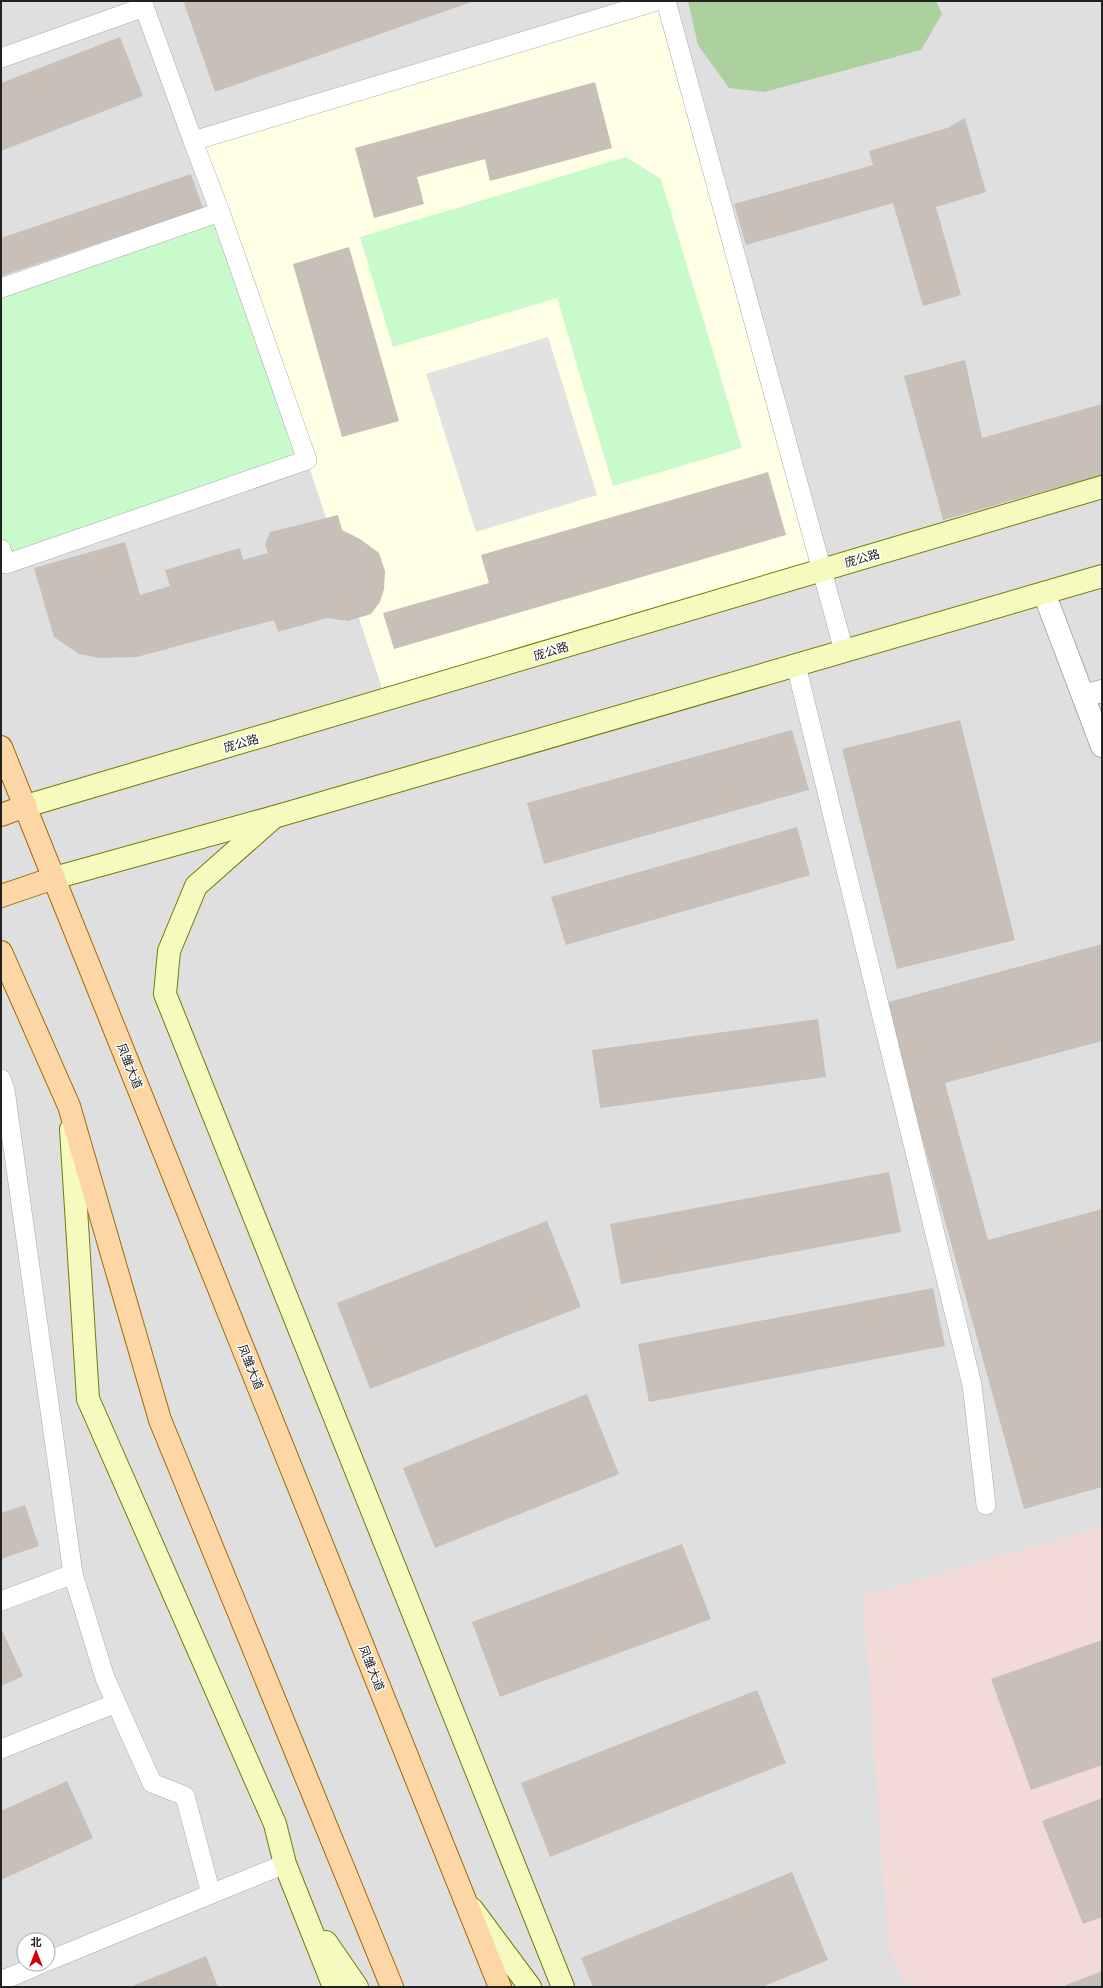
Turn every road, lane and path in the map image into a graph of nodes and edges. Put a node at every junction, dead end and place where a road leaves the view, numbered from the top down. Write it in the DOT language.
graph roads {
  1 [pos="658,1"];
  2 [pos="666,1"];
  3 [pos="143,4"];
  4 [pos="1,58"];
  5 [pos="193,141"];
  6 [pos="220,212"];
  7 [pos="1,288"];
  8 [pos="1102,488"];
  9 [pos="1,549"];
  10 [pos="822,570"];
  11 [pos="1102,576"];
  12 [pos="1044,593"];
  13 [pos="844,651"];
  14 [pos="796,665"];
  15 [pos="1093,694"];
  16 [pos="1102,746"];
  17 [pos="1,747"];
  18 [pos="26,806"];
  19 [pos="1,815"];
  20 [pos="274,817"];
  21 [pos="54,878"];
  22 [pos="1,896"];
  23 [pos="1,952"];
  24 [pos="1,1079"];
  25 [pos="69,1106"];
  26 [pos="9,1172"];
  27 [pos="986,1505"];
  28 [pos="73,1574"];
  29 [pos="1,1601"];
  30 [pos="116,1703"];
  31 [pos="1,1749"];
  32 [pos="285,1864"];
  33 [pos="210,1894"];
  34 [pos="464,1899"];
  35 [pos="303,1910"];
  36 [pos="56,1958"];
  37 [pos="23,1972"];
  38 [pos="1,1981"];
  39 [pos="334,1987"];
  40 [pos="357,1987"];
  41 [pos="392,1987"];
  42 [pos="500,1987"];
  43 [pos="530,1987"];
  44 [pos="563,1987"];
  1 -- 5 [label="lane"];
  2 -- 10 [label="lane"];
  3 -- 4 [label="lane"];
  3 -- 5 [label="lane"];
  5 -- 6 [label="lane"];
  6 -- 7 [label="lane"];
  6 -- 9 [label="lane"];
  8 -- 10 [label="street, 庞公路"];
  10 -- 13 [label="lane"];
  10 -- 18 [label="street, 庞公路"];
  11 -- 12 [label="street"];
  12 -- 13 [label="street"];
  12 -- 15 [label="street"];
  13 -- 14 [label="street"];
  14 -- 20 [label="street"];
  14 -- 27 [label="lane"];
  15 -- 16 [label="street"];
  17 -- 18 [label="main road, 凤雏大道"];
  18 -- 19 [label="main road, 庞公路"];
  18 -- 21 [label="main road, 凤雏大道"];
  20 -- 21 [label="street"];
  20 -- 44 [label="street"];
  21 -- 22 [label="main road"];
  21 -- 34 [label="main road, 凤雏大道"];
  23 -- 25 [label="main road"];
  24 -- 26 [label="lane"];
  25 -- 32 [label="street"];
  25 -- 41 [label="main road"];
  26 -- 28 [label="lane"];
  28 -- 29 [label="lane"];
  28 -- 30 [label="lane"];
  30 -- 31 [label="lane"];
  30 -- 33 [label="lane"];
  32 -- 33 [label="lane"];
  32 -- 35 [label="street"];
  33 -- 36 [label="lane"];
  34 -- 42 [label="main road, 凤雏大道"];
  34 -- 43 [label="street"];
  35 -- 39 [label="street"];
  35 -- 40 [label="street"];
  37 -- 38 [label="lane"];
}
